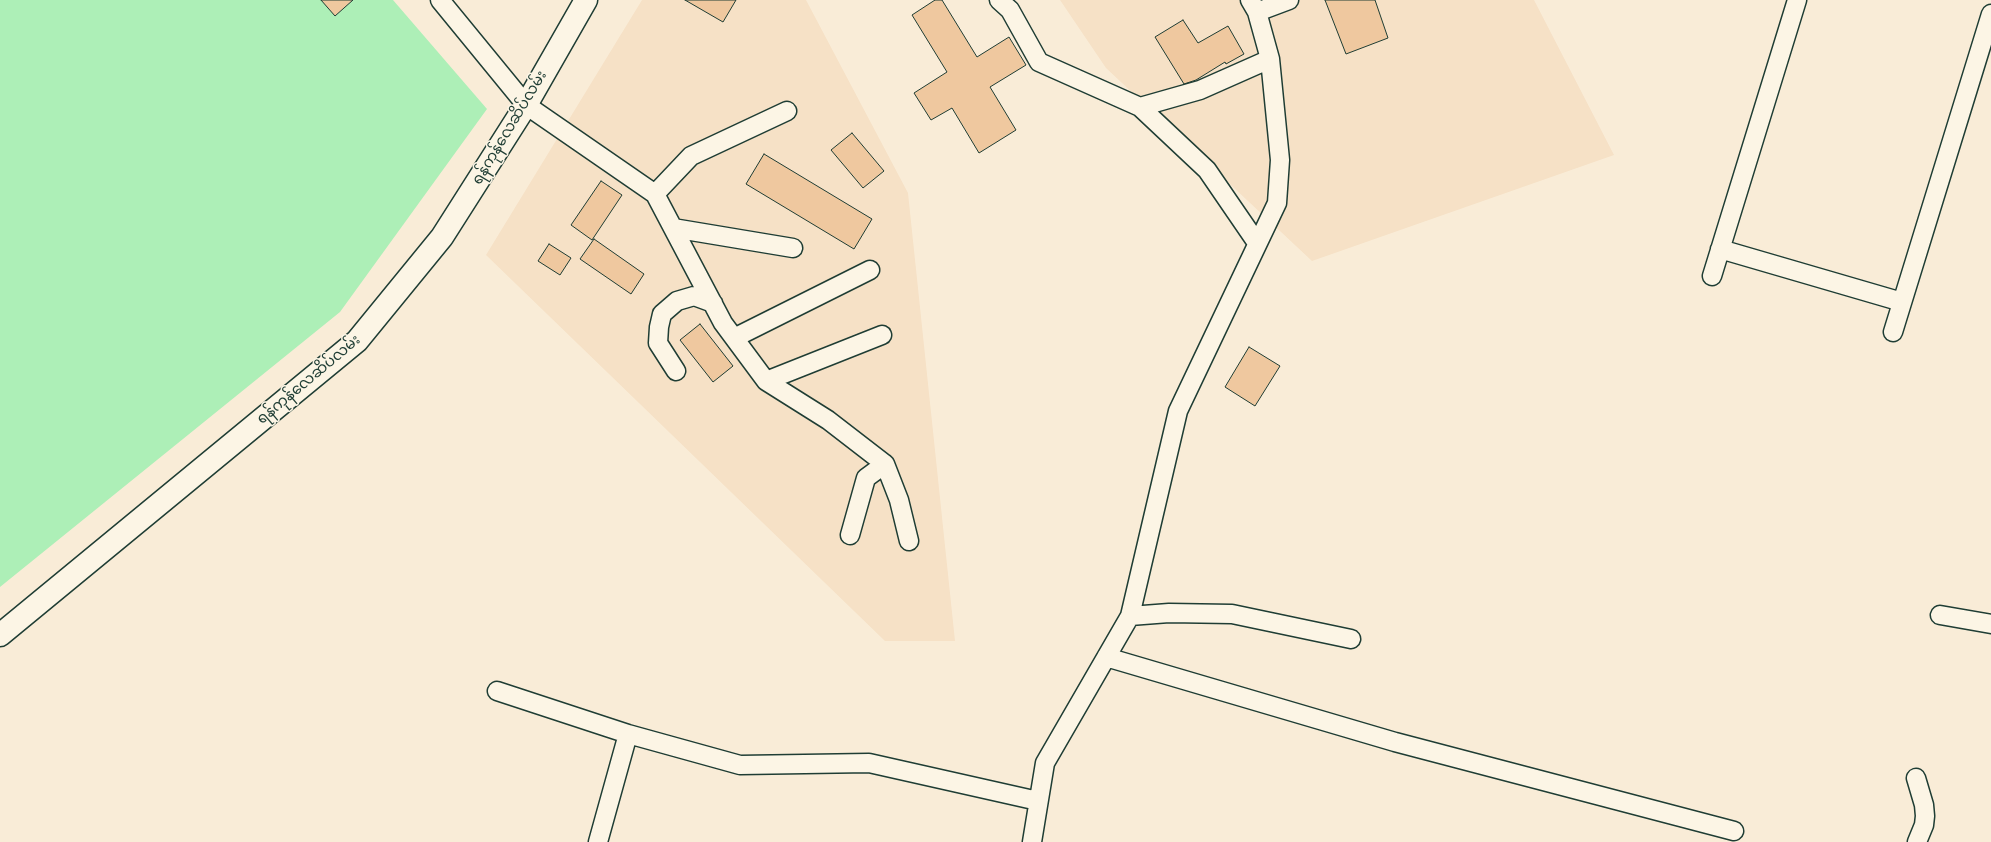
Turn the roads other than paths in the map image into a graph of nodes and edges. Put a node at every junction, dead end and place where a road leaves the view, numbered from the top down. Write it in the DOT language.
graph roads {
  1 [pos="427,0"];
  2 [pos="440,0"];
  3 [pos="586,0"];
  4 [pos="999,0"];
  5 [pos="1289,0"];
  6 [pos="1797,0"];
  7 [pos="1254,6"];
  8 [pos="1991,14"];
  9 [pos="1270,59"];
  10 [pos="1140,107"];
  11 [pos="524,108"];
  12 [pos="787,111"];
  13 [pos="655,194"];
  14 [pos="673,228"];
  15 [pos="1257,243"];
  16 [pos="793,248"];
  17 [pos="1720,249"];
  18 [pos="870,270"];
  19 [pos="1712,276"];
  20 [pos="1902,302"];
  21 [pos="712,303"];
  22 [pos="1893,332"];
  23 [pos="882,335"];
  24 [pos="734,338"];
  25 [pos="676,371"];
  26 [pos="766,381"];
  27 [pos="886,464"];
  28 [pos="850,534"];
  29 [pos="908,541"];
  30 [pos="1940,614"];
  31 [pos="1130,616"];
  32 [pos="1991,624"];
  33 [pos="0,635"];
  34 [pos="1351,640"];
  35 [pos="1106,657"];
  36 [pos="497,691"];
  37 [pos="628,734"];
  38 [pos="1916,778"];
  39 [pos="1038,801"];
  40 [pos="1734,831"];
  41 [pos="598,842"];
  42 [pos="1032,842"];
  43 [pos="1916,842"];
  1 -- 11 [label="street"];
  2 -- 11 [label="street"];
  3 -- 11 [label="main road, ရန်ကုန်လေဆိပ်လမ်း"];
  4 -- 10 [label="street"];
  5 -- 7 [label="street"];
  6 -- 17 [label="street"];
  7 -- 9 [label="street"];
  8 -- 20 [label="street"];
  9 -- 10 [label="street"];
  9 -- 15 [label="street"];
  10 -- 15 [label="street"];
  11 -- 13 [label="street"];
  11 -- 33 [label="main road, ရန်ကုန်လေဆိပ်လမ်း"];
  12 -- 13 [label="street"];
  13 -- 14 [label="street"];
  14 -- 16 [label="street"];
  14 -- 21 [label="street"];
  15 -- 31 [label="street"];
  17 -- 19 [label="street"];
  17 -- 20 [label="street"];
  18 -- 24 [label="street"];
  20 -- 22 [label="street"];
  21 -- 24 [label="street"];
  21 -- 25 [label="street"];
  23 -- 26 [label="street"];
  24 -- 26 [label="street"];
  26 -- 27 [label="street"];
  27 -- 28 [label="street"];
  27 -- 29 [label="street"];
  30 -- 32 [label="street"];
  31 -- 34 [label="street"];
  31 -- 35 [label="street"];
  35 -- 39 [label="street"];
  35 -- 40 [label="street"];
  36 -- 37 [label="street"];
  37 -- 39 [label="street"];
  37 -- 41 [label="street"];
  38 -- 43 [label="street"];
  39 -- 42 [label="street"];
}
